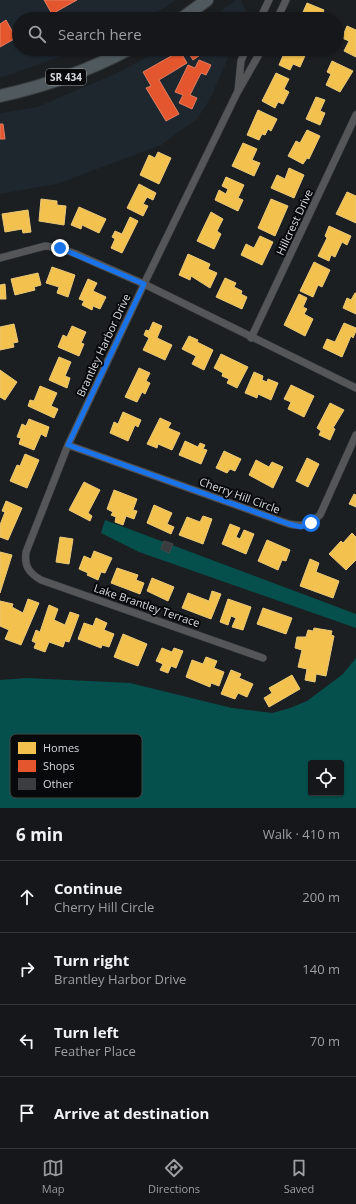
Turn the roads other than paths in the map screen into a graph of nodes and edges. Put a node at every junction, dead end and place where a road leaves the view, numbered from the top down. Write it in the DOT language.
graph roads {
  1 [pos="207,0"];
  2 [pos="269,0"];
  3 [pos="286,0"];
  4 [pos="191,12"];
  5 [pos="263,12"];
  6 [pos="280,12"];
  7 [pos="114,56"];
  8 [pos="243,56"];
  9 [pos="259,56"];
  10 [pos="237,93"];
  11 [pos="0,96"];
  12 [pos="356,115"];
  13 [pos="0,258"];
  14 [pos="144,284"];
  15 [pos="251,338"];
  16 [pos="355,384"];
  17 [pos="356,435"];
  18 [pos="68,445"];
  19 [pos="27,568"];
  20 [pos="264,658"];
  1 -- 4 [label="main road"];
  2 -- 5 [label="street"];
  3 -- 6 [label="street"];
  7 -- 11 [label="main road, SR 434"];
  8 -- 10 [label="street, Brantley Harbor Drive"];
  9 -- 10 [label="street, Brantley Harbor Drive"];
  10 -- 14 [label="street, Brantley Harbor Drive"];
  12 -- 15 [label="street, Hillcrest Drive"];
  13 -- 14 [label="street"];
  14 -- 15 [label="street"];
  14 -- 18 [label="street, Brantley Harbor Drive"];
  15 -- 16 [label="street"];
  17 -- 18 [label="street, Cherry Hill Circle"];
  18 -- 19 [label="street, Brantley Harbor Drive"];
  19 -- 20 [label="street, Lake Brantley Terrace"];
}
